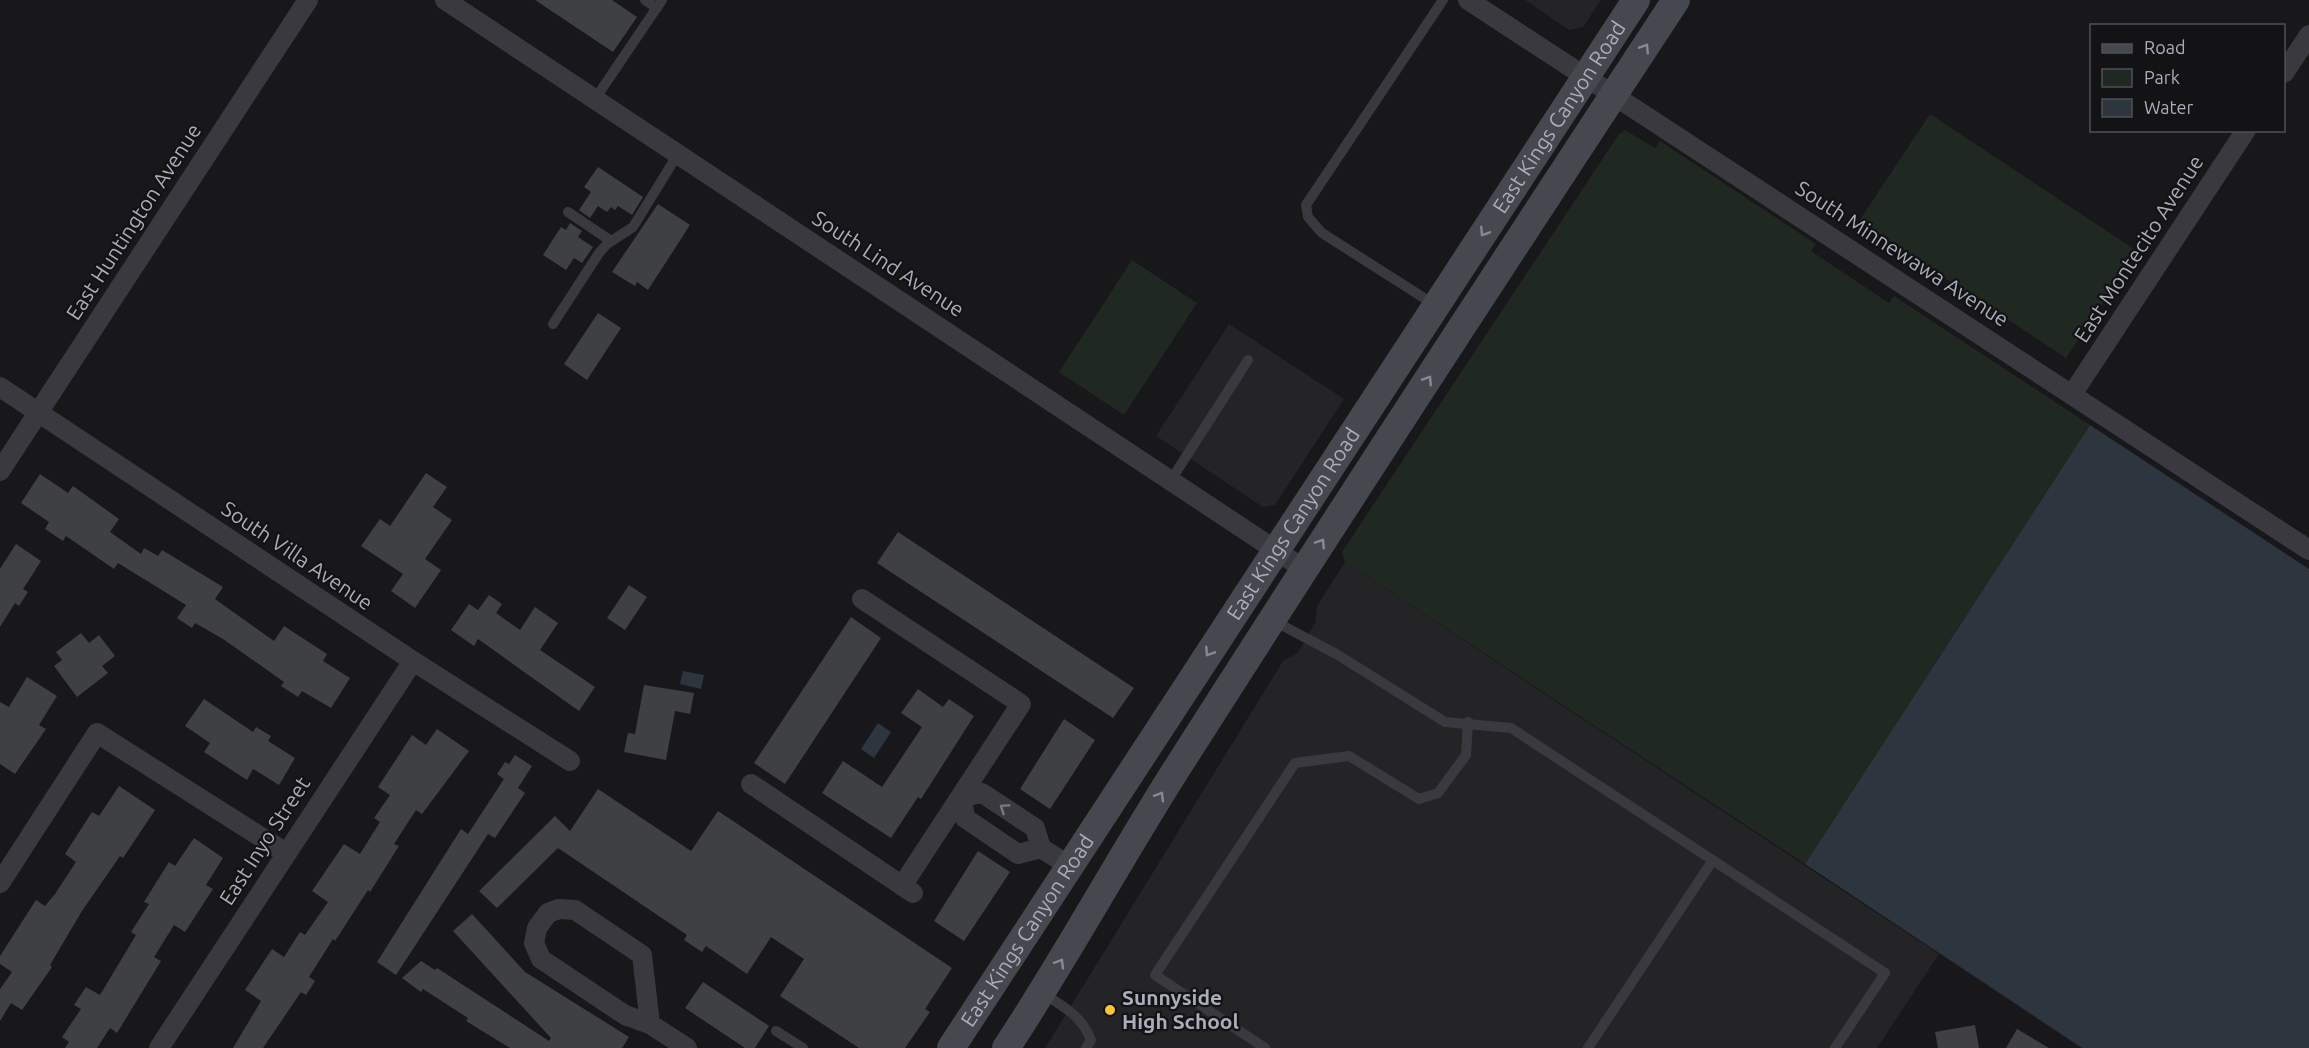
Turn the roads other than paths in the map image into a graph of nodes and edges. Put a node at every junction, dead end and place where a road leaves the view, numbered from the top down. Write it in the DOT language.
graph roads {
  1 [pos="308,0"];
  2 [pos="445,0"];
  3 [pos="645,0"];
  4 [pos="1443,0"];
  5 [pos="1468,0"];
  6 [pos="1636,0"];
  7 [pos="1676,0"];
  8 [pos="659,4"];
  9 [pos="2309,34"];
  10 [pos="2285,70"];
  11 [pos="1585,78"];
  12 [pos="1613,96"];
  13 [pos="595,99"];
  14 [pos="2245,132"];
  15 [pos="678,154"];
  16 [pos="568,212"];
  17 [pos="611,241"];
  18 [pos="1436,306"];
  19 [pos="553,324"];
  20 [pos="1248,360"];
  21 [pos="0,387"];
  22 [pos="2073,393"];
  23 [pos="38,412"];
  24 [pos="0,471"];
  25 [pos="1171,480"];
  26 [pos="1275,550"];
  27 [pos="2309,550"];
  28 [pos="1304,569"];
  29 [pos="862,599"];
  30 [pos="1271,620"];
  31 [pos="413,661"];
  32 [pos="1468,722"];
  33 [pos="570,761"];
  34 [pos="751,784"];
  35 [pos="962,797"];
  36 [pos="1041,848"];
  37 [pos="286,853"];
  38 [pos="1713,860"];
  39 [pos="1071,867"];
  40 [pos="0,883"];
  41 [pos="1042,993"];
  42 [pos="650,1024"];
  43 [pos="776,1031"];
  44 [pos="159,1048"];
  45 [pos="687,1048"];
  46 [pos="803,1048"];
  47 [pos="951,1048"];
  48 [pos="1006,1048"];
  49 [pos="1086,1048"];
  50 [pos="1265,1048"];
  51 [pos="1588,1048"];
  52 [pos="1835,1048"];
  1 -- 23 [label="street, East Huntington Avenue"];
  2 -- 13 [label="street, South Lind Avenue"];
  3 -- 8 [label="lane"];
  4 -- 18 [label="lane"];
  5 -- 11 [label="street, South Minnewawa Avenue"];
  6 -- 11 [label="main road, East Kings Canyon Road"];
  12 -- 7 [label="main road, East Kings Canyon Road, one-way"];
  8 -- 13 [label="lane"];
  9 -- 10 [label="street"];
  11 -- 12 [label="street, South Minnewawa Avenue"];
  11 -- 18 [label="main road, East Kings Canyon Road, one-way"];
  12 -- 22 [label="street, South Minnewawa Avenue"];
  28 -- 12 [label="main road, East Kings Canyon Road, one-way"];
  13 -- 15 [label="street, South Lind Avenue"];
  14 -- 22 [label="street, East Montecito Avenue"];
  15 -- 17 [label="lane"];
  15 -- 25 [label="street, South Lind Avenue"];
  16 -- 17 [label="lane"];
  17 -- 19 [label="lane"];
  18 -- 26 [label="main road, East Kings Canyon Road"];
  20 -- 25 [label="lane"];
  21 -- 23 [label="street, South Villa Avenue"];
  22 -- 27 [label="street, South Minnewawa Avenue"];
  23 -- 24 [label="street, East Huntington Avenue"];
  23 -- 31 [label="street, South Villa Avenue"];
  25 -- 26 [label="street, South Lind Avenue"];
  26 -- 28 [label="street, South Lind Avenue"];
  26 -- 39 [label="main road, East Kings Canyon Road, one-way"];
  28 -- 30 [label="main road, East Kings Canyon Road"];
  29 -- 35 [label="street"];
  30 -- 32 [label="lane"];
  41 -- 30 [label="main road, East Kings Canyon Road, one-way"];
  31 -- 33 [label="street, South Villa Avenue"];
  31 -- 37 [label="street, East Inyo Street"];
  32 -- 38 [label="lane"];
  32 -- 50 [label="lane"];
  34 -- 35 [label="street"];
  36 -- 35 [label="street, one-way"];
  35 -- 36 [label="street"];
  36 -- 39 [label="street"];
  37 -- 40 [label="street"];
  37 -- 44 [label="street, East Inyo Street"];
  38 -- 51 [label="lane"];
  38 -- 52 [label="lane"];
  39 -- 47 [label="main road, East Kings Canyon Road"];
  41 -- 48 [label="main road, East Kings Canyon Road"];
  41 -- 49 [label="lane"];
  42 -- 42 [label="street"];
  42 -- 45 [label="street"];
  43 -- 46 [label="lane"];
}
